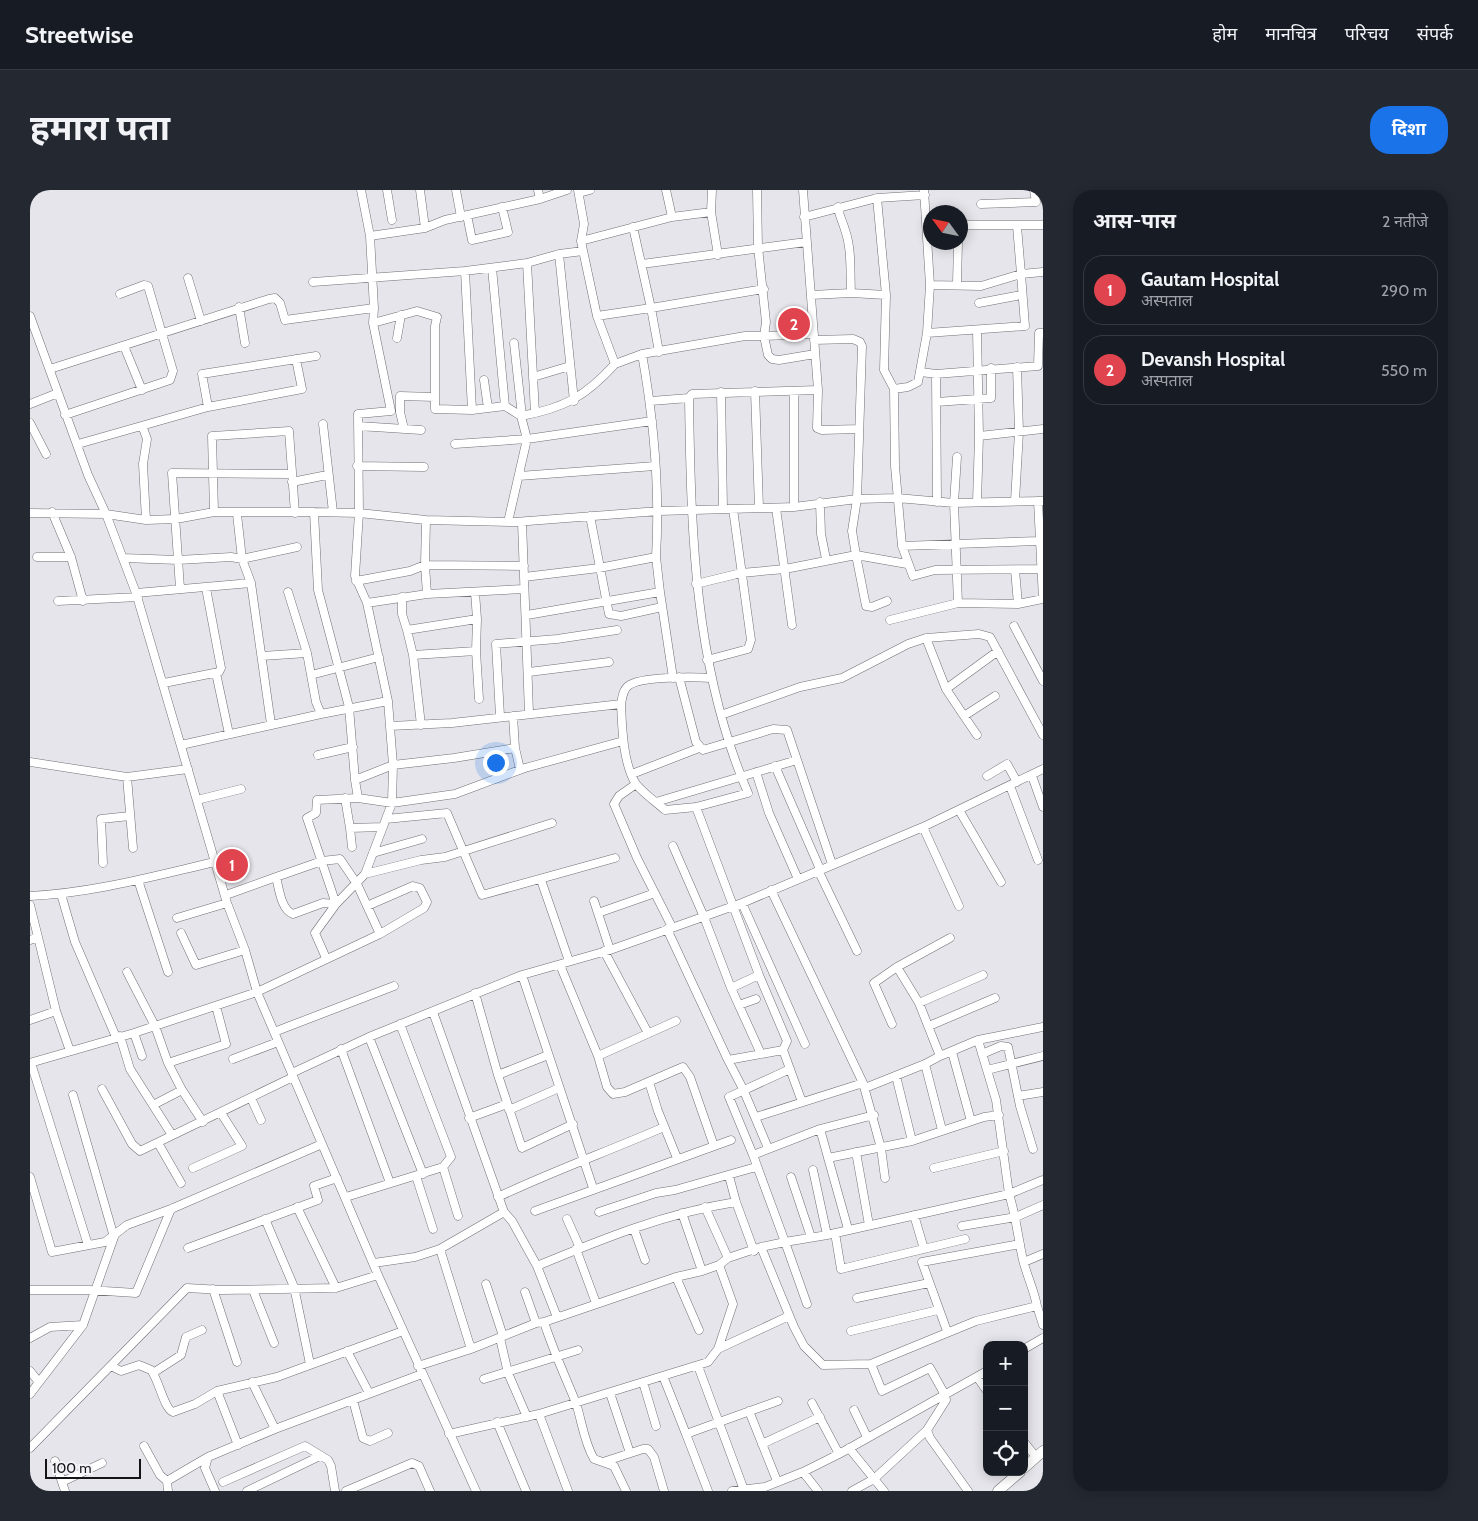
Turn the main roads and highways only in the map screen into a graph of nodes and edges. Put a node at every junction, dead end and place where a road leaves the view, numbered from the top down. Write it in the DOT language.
graph roads {
  1 [pos="1039,1454"];
  2 [pos="1028,1464"];
  3 [pos="1015,1476"];
  4 [pos="998,1491"];
  1 -- 2 [label="main road"];
  3 -- 4 [label="main road"];
}
